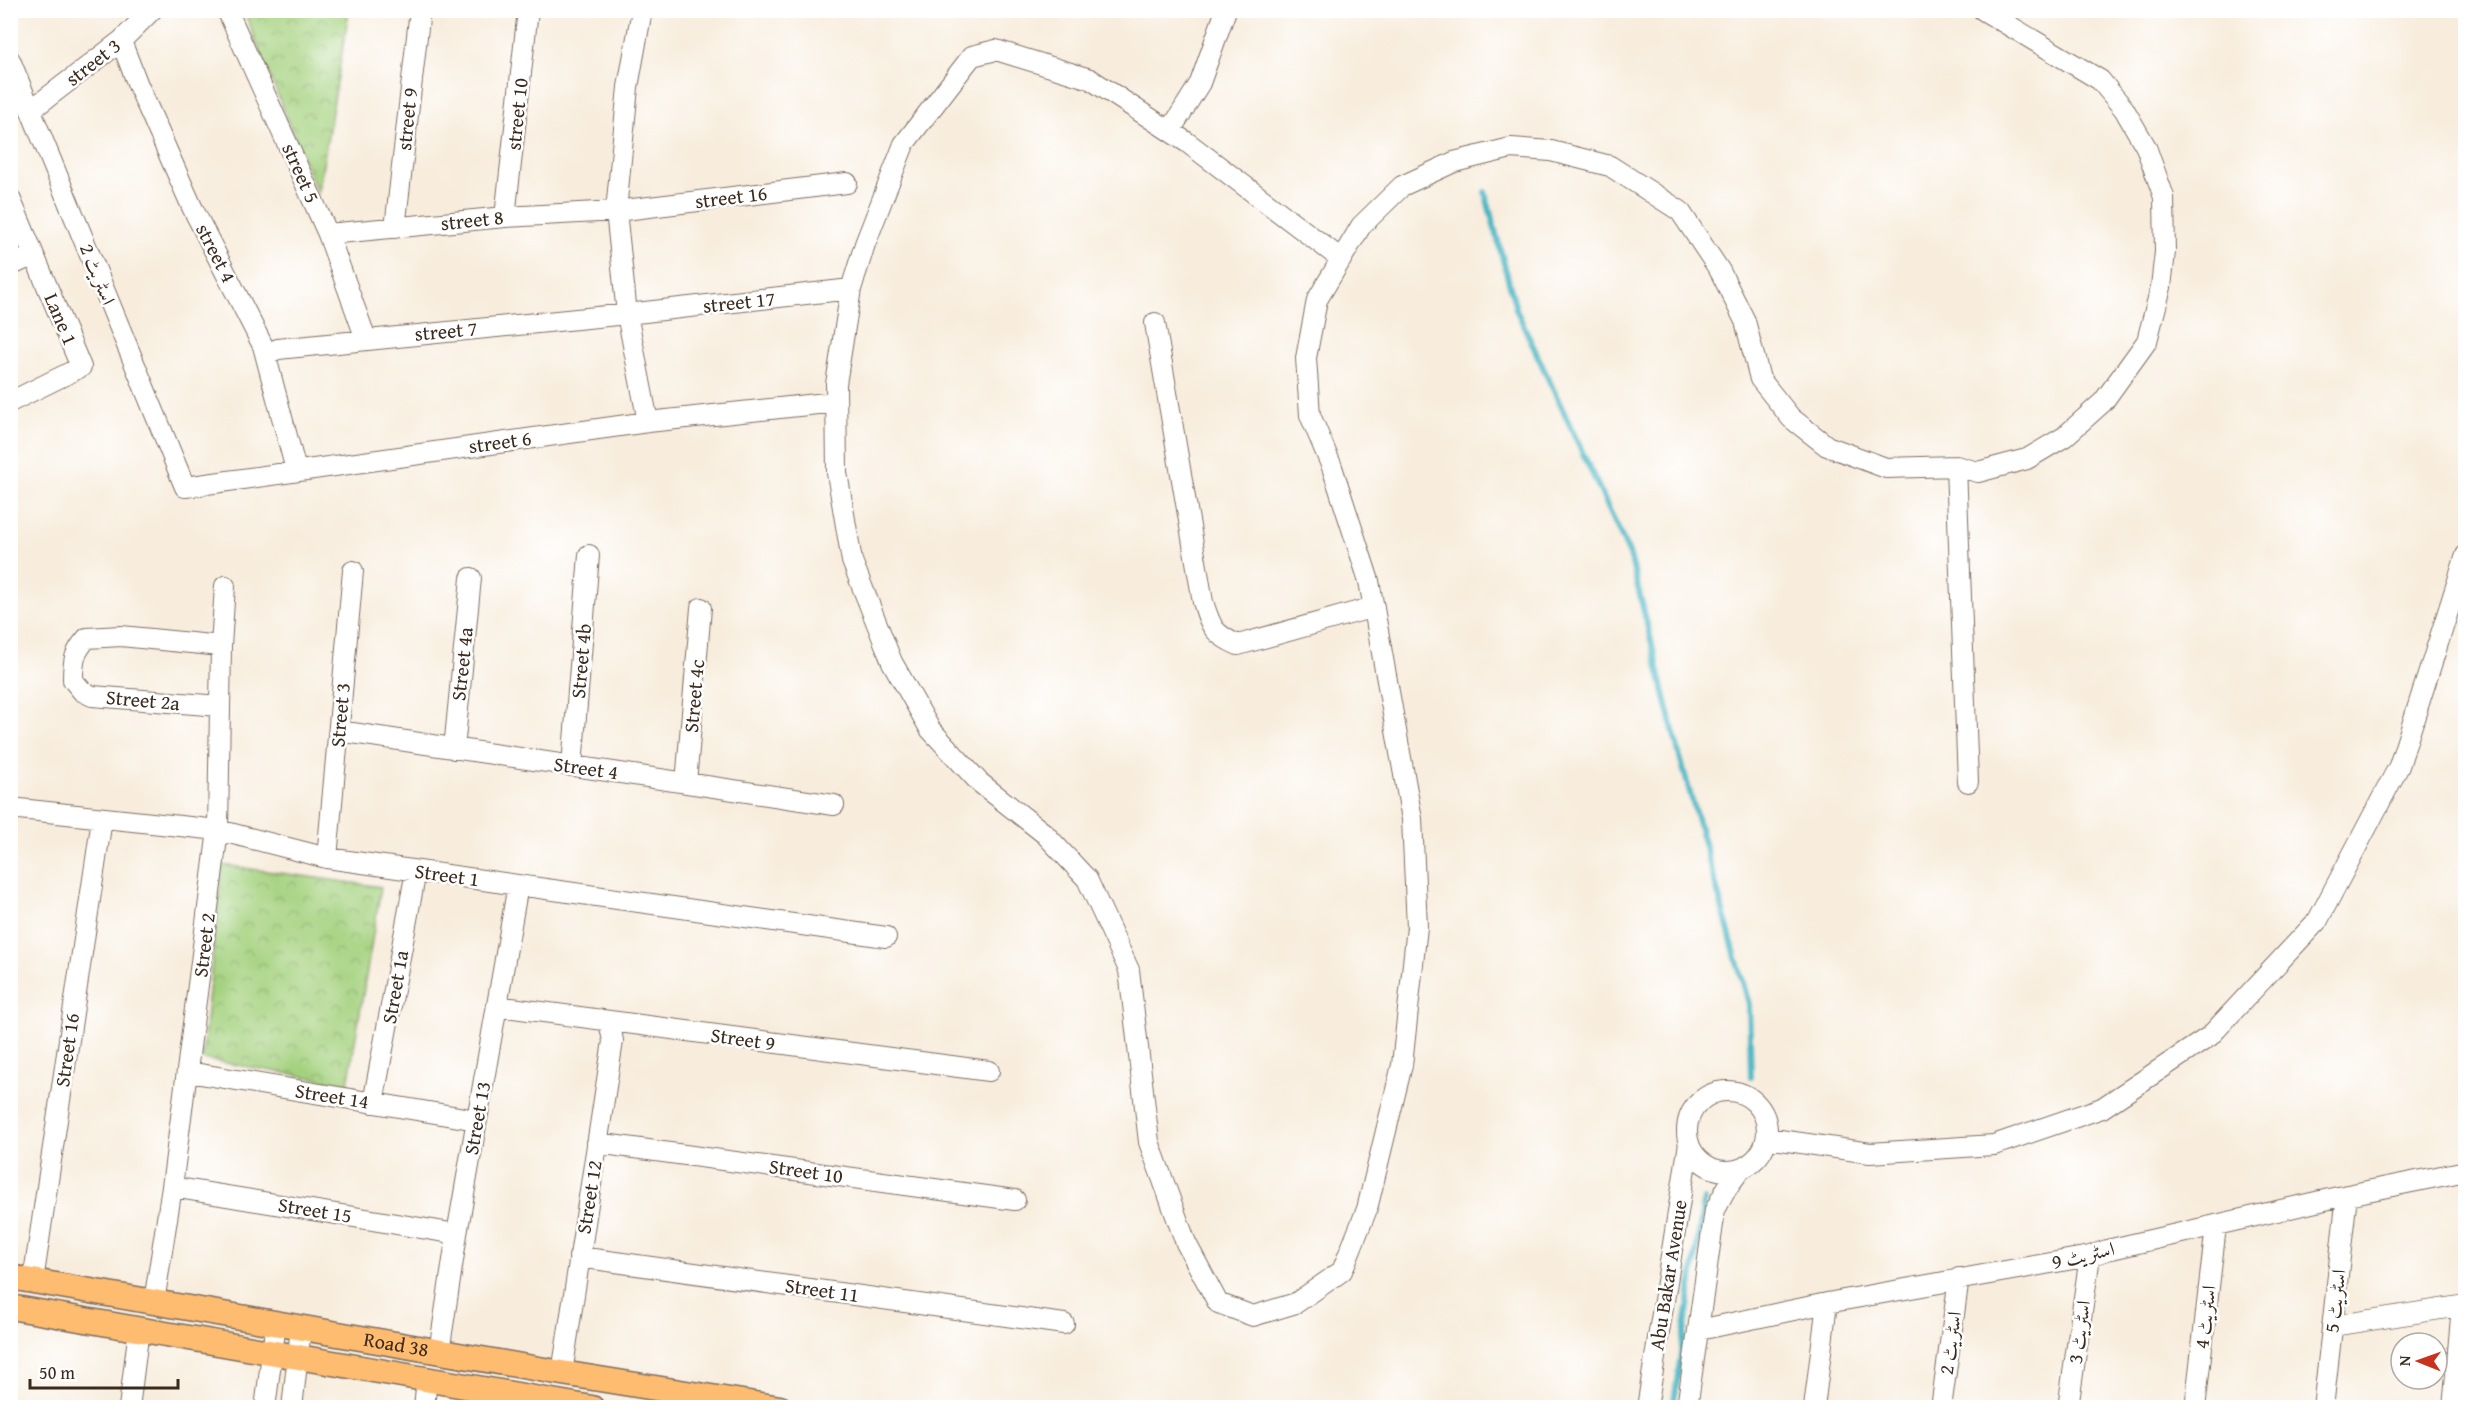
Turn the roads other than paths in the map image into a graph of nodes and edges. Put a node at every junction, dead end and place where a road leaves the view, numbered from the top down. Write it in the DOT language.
graph roads {
  1 [pos="152,10"];
  2 [pos="227,10"];
  3 [pos="420,10"];
  4 [pos="528,10"];
  5 [pos="642,10"];
  6 [pos="1226,10"];
  7 [pos="1983,10"];
  8 [pos="121,41"];
  9 [pos="10,60"];
  10 [pos="31,110"];
  11 [pos="1170,131"];
  12 [pos="847,183"];
  13 [pos="10,198"];
  14 [pos="616,211"];
  15 [pos="505,217"];
  16 [pos="395,228"];
  17 [pos="328,234"];
  18 [pos="34,255"];
  19 [pos="1341,259"];
  20 [pos="10,266"];
  21 [pos="851,289"];
  22 [pos="627,314"];
  23 [pos="1155,323"];
  24 [pos="366,339"];
  25 [pos="266,354"];
  26 [pos="10,402"];
  27 [pos="836,402"];
  28 [pos="648,422"];
  29 [pos="1956,466"];
  30 [pos="296,470"];
  31 [pos="185,487"];
  32 [pos="589,555"];
  33 [pos="2466,555"];
  34 [pos="353,571"];
  35 [pos="471,578"];
  36 [pos="225,586"];
  37 [pos="1374,607"];
  38 [pos="701,608"];
  39 [pos="221,646"];
  40 [pos="220,706"];
  41 [pos="339,731"];
  42 [pos="454,749"];
  43 [pos="572,766"];
  44 [pos="1968,782"];
  45 [pos="686,783"];
  46 [pos="834,805"];
  47 [pos="10,808"];
  48 [pos="102,819"];
  49 [pos="218,830"];
  50 [pos="327,858"];
  51 [pos="416,871"];
  52 [pos="518,885"];
  53 [pos="886,937"];
  54 [pos="497,1006"];
  55 [pos="609,1021"];
  56 [pos="989,1071"];
  57 [pos="188,1072"];
  58 [pos="373,1103"];
  59 [pos="477,1120"];
  60 [pos="1767,1138"];
  61 [pos="597,1143"];
  62 [pos="1689,1143"];
  63 [pos="1740,1170"];
  64 [pos="2466,1171"];
  65 [pos="172,1187"];
  66 [pos="2347,1195"];
  67 [pos="1015,1200"];
  68 [pos="2216,1226"];
  69 [pos="457,1234"];
  70 [pos="2090,1256"];
  71 [pos="579,1257"];
  72 [pos="1959,1278"];
  73 [pos="22,1279"];
  74 [pos="154,1302"];
  75 [pos="1827,1303"];
  76 [pos="2464,1306"];
  77 [pos="10,1307"];
  78 [pos="276,1323"];
  79 [pos="1064,1324"];
  80 [pos="2332,1326"];
  81 [pos="301,1328"];
  82 [pos="139,1329"];
  83 [pos="1699,1330"];
  84 [pos="273,1351"];
  85 [pos="439,1352"];
  86 [pos="298,1356"];
  87 [pos="562,1373"];
  88 [pos="428,1378"];
  89 [pos="549,1403"];
  90 [pos="129,1407"];
  91 [pos="265,1407"];
  92 [pos="292,1407"];
  93 [pos="424,1407"];
  94 [pos="592,1407"];
  95 [pos="780,1407"];
  96 [pos="1647,1407"];
  97 [pos="1687,1407"];
  98 [pos="1814,1407"];
  99 [pos="1941,1407"];
  100 [pos="2068,1407"];
  101 [pos="2195,1407"];
  102 [pos="2323,1407"];
  103 [pos="2453,1407"];
  1 -- 8 [label="street, street 3"];
  2 -- 17 [label="street, street 5"];
  3 -- 16 [label="street, street 9"];
  4 -- 15 [label="street, street 10"];
  5 -- 14 [label="street"];
  6 -- 11 [label="street"];
  7 -- 29 [label="street"];
  8 -- 10 [label="street, street 3"];
  8 -- 25 [label="street, street 4"];
  9 -- 10 [label="street, اسٹریٹ 2"];
  10 -- 31 [label="street, اسٹریٹ 2"];
  11 -- 19 [label="street"];
  11 -- 21 [label="street"];
  12 -- 14 [label="street, street 16"];
  13 -- 18 [label="street, Lane 1"];
  14 -- 15 [label="street, street 8"];
  14 -- 22 [label="street"];
  15 -- 16 [label="street, street 8"];
  16 -- 17 [label="street, street 8"];
  17 -- 24 [label="street, street 5"];
  18 -- 20 [label="street"];
  18 -- 26 [label="street, Lane 1"];
  19 -- 29 [label="street"];
  19 -- 37 [label="street"];
  21 -- 22 [label="street, street 17"];
  21 -- 27 [label="street"];
  22 -- 24 [label="street, street 7"];
  22 -- 28 [label="street"];
  23 -- 37 [label="street"];
  24 -- 25 [label="street, street 7"];
  25 -- 30 [label="street, street 4"];
  27 -- 28 [label="street, street 6"];
  27 -- 37 [label="street"];
  28 -- 30 [label="street, street 6"];
  29 -- 44 [label="street"];
  30 -- 31 [label="street, street 6"];
  32 -- 43 [label="street, Street 4b"];
  33 -- 60 [label="street"];
  34 -- 41 [label="street, Street 3"];
  35 -- 42 [label="street, Street 4a"];
  36 -- 39 [label="street, Street 2"];
  38 -- 45 [label="street, Street 4c"];
  39 -- 40 [label="street, Street 2"];
  39 -- 40 [label="street, Street 2a"];
  40 -- 49 [label="street, Street 2"];
  41 -- 42 [label="street, Street 4"];
  41 -- 50 [label="street, Street 3"];
  42 -- 43 [label="street, Street 4"];
  43 -- 45 [label="street, Street 4"];
  45 -- 46 [label="street, Street 4"];
  47 -- 48 [label="street, Street 1"];
  48 -- 49 [label="street, Street 1"];
  48 -- 73 [label="street, Street 16"];
  49 -- 50 [label="street, Street 1"];
  49 -- 57 [label="street, Street 2"];
  50 -- 51 [label="street, Street 1"];
  51 -- 52 [label="street, Street 1"];
  51 -- 58 [label="street, Street 1a"];
  52 -- 53 [label="street, Street 1"];
  52 -- 54 [label="street, Street 13"];
  54 -- 55 [label="street, Street 9"];
  54 -- 59 [label="street, Street 13"];
  55 -- 56 [label="street, Street 9"];
  55 -- 61 [label="street, Street 12"];
  57 -- 58 [label="street, Street 14"];
  57 -- 65 [label="street, Street 2"];
  58 -- 59 [label="street, Street 14"];
  59 -- 69 [label="street, Street 13"];
  60 -- 62 [label="street"];
  60 -- 63 [label="street"];
  61 -- 67 [label="street, Street 10"];
  61 -- 71 [label="street, Street 12"];
  62 -- 63 [label="street"];
  62 -- 96 [label="street, Abu Bakar Avenue"];
  63 -- 83 [label="street, Abu Bakar Avenue"];
  64 -- 66 [label="street, اسٹریٹ 9"];
  65 -- 69 [label="street, Street 15"];
  65 -- 74 [label="street, Street 2"];
  66 -- 68 [label="street, اسٹریٹ 9"];
  66 -- 80 [label="street, اسٹریٹ 5"];
  68 -- 70 [label="street, اسٹریٹ 9"];
  68 -- 101 [label="street, اسٹریٹ 4"];
  69 -- 85 [label="street, Street 13"];
  70 -- 72 [label="street, اسٹریٹ 9"];
  70 -- 100 [label="street, اسٹریٹ 3"];
  71 -- 79 [label="street, Street 11"];
  71 -- 87 [label="street, Street 12"];
  72 -- 75 [label="street, اسٹریٹ 9"];
  72 -- 99 [label="street, اسٹریٹ 2"];
  73 -- 74 [label="main road, Road 38"];
  74 -- 78 [label="main road, Road 38"];
  75 -- 83 [label="street, اسٹریٹ 9"];
  75 -- 98 [label="street"];
  76 -- 80 [label="street"];
  76 -- 103 [label="street"];
  77 -- 82 [label="main road, Road 38"];
  78 -- 81 [label="main road, Road 38"];
  78 -- 84 [label="street"];
  80 -- 102 [label="street, اسٹریٹ 5"];
  81 -- 85 [label="main road, Road 38"];
  81 -- 86 [label="street"];
  82 -- 84 [label="main road, Road 38"];
  82 -- 90 [label="street"];
  83 -- 97 [label="street, Abu Bakar Avenue"];
  84 -- 86 [label="main road, Road 38"];
  84 -- 91 [label="street"];
  85 -- 87 [label="main road, Road 38"];
  86 -- 88 [label="main road, Road 38"];
  86 -- 92 [label="street"];
  87 -- 95 [label="main road, Road 38"];
  88 -- 89 [label="main road, Road 38"];
  88 -- 93 [label="street"];
  89 -- 94 [label="main road, Road 38"];
}
